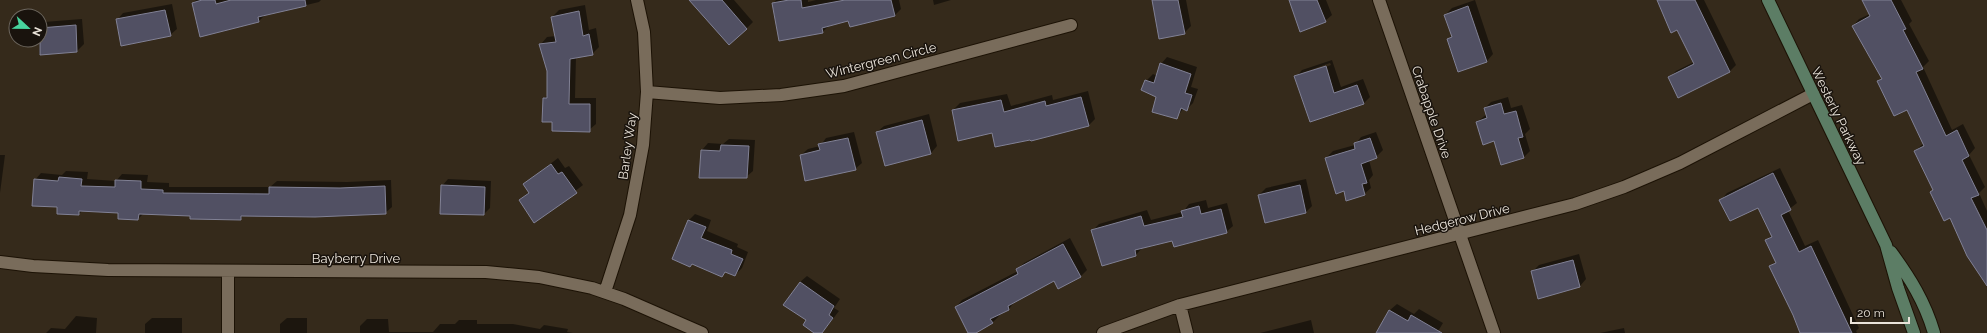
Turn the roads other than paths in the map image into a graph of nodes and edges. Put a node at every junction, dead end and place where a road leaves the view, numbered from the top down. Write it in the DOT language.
graph roads {
  1 [pos="637,0"];
  2 [pos="1379,0"];
  3 [pos="1768,0"];
  4 [pos="1071,25"];
  5 [pos="647,92"];
  6 [pos="1813,94"];
  7 [pos="1460,234"];
  8 [pos="1886,245"];
  9 [pos="0,262"];
  10 [pos="228,271"];
  11 [pos="605,292"];
  12 [pos="1180,305"];
  13 [pos="228,333"];
  14 [pos="702,333"];
  15 [pos="1103,333"];
  16 [pos="1186,333"];
  17 [pos="1494,333"];
  18 [pos="1914,333"];
  19 [pos="1934,333"];
  1 -- 5 [label="street, Barley Way"];
  2 -- 7 [label="street, Crabapple Drive"];
  3 -- 6 [label="main road, Westerly Parkway"];
  4 -- 5 [label="street, Wintergreen Circle"];
  5 -- 11 [label="street, Barley Way"];
  6 -- 7 [label="street, Hedgerow Drive"];
  6 -- 8 [label="main road, Westerly Parkway"];
  7 -- 12 [label="street, Hedgerow Drive"];
  7 -- 17 [label="street, Crabapple Drive"];
  8 -- 18 [label="main road, Westerly Parkway"];
  8 -- 19 [label="main road, Westerly Parkway"];
  9 -- 10 [label="street, Bayberry Drive"];
  10 -- 11 [label="street, Bayberry Drive"];
  10 -- 13 [label="street"];
  11 -- 14 [label="street, Bayberry Drive"];
  12 -- 15 [label="street, Hedgerow Drive"];
  12 -- 16 [label="street"];
}
